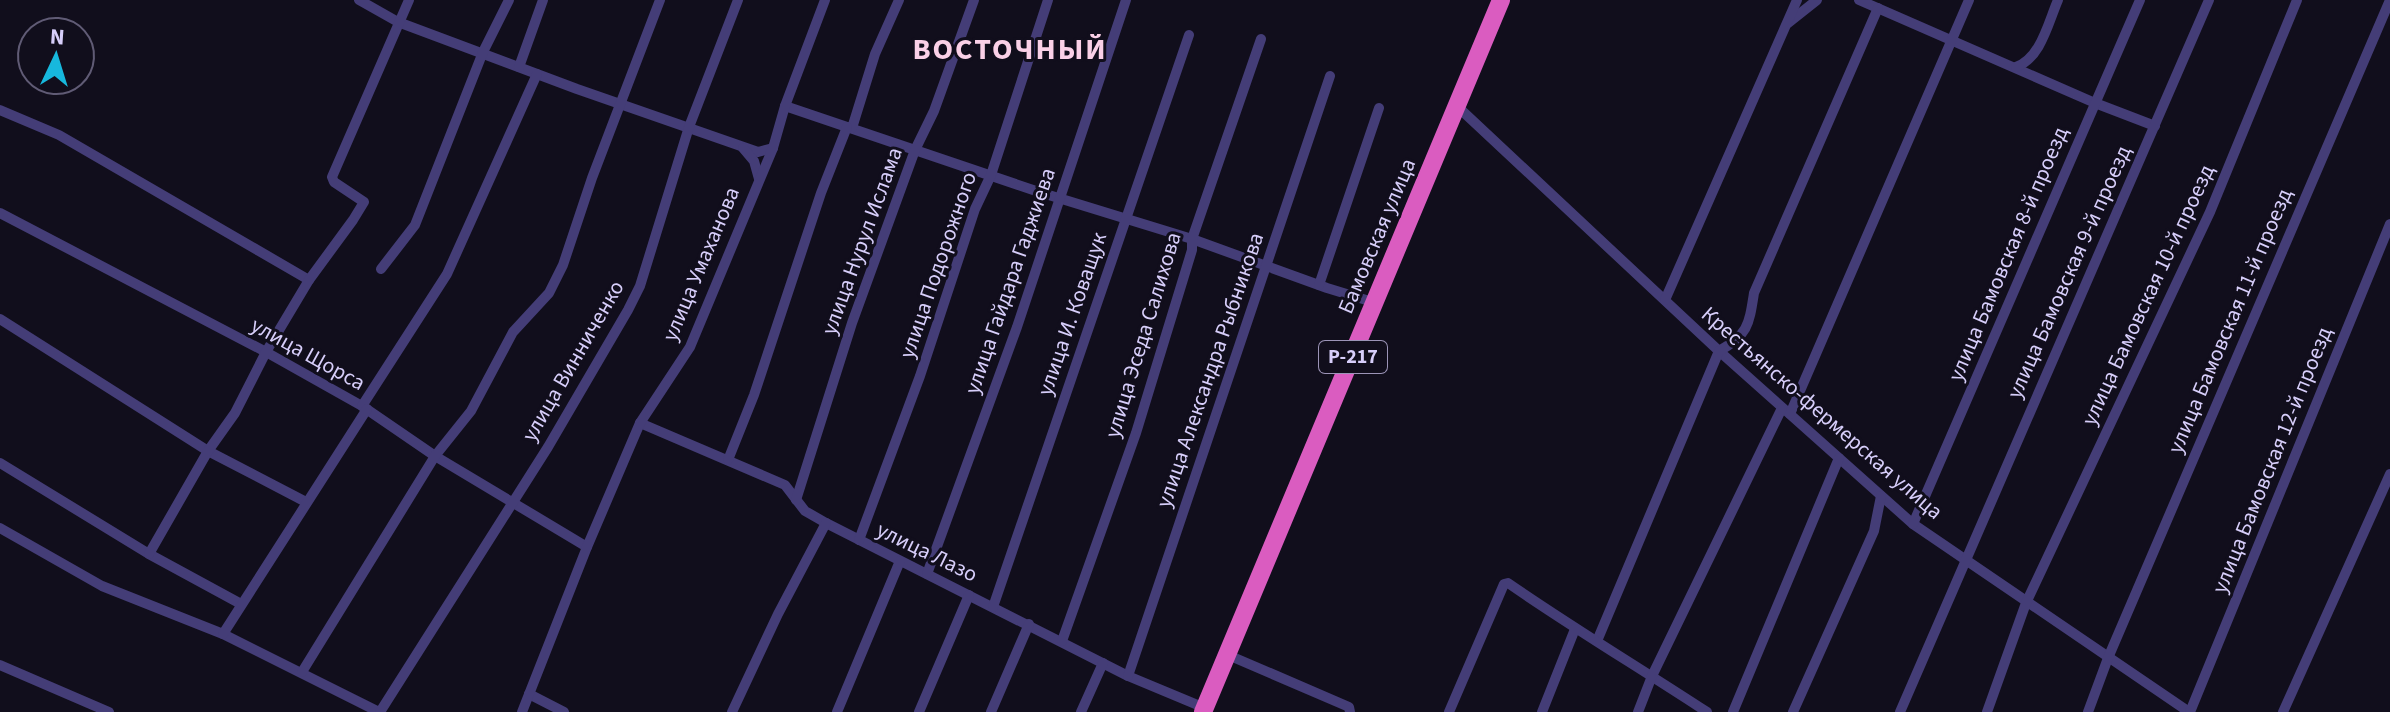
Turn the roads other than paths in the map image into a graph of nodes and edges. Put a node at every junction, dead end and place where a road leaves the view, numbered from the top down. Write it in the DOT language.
graph roads {
  1 [pos="359,0"];
  2 [pos="409,0"];
  3 [pos="509,0"];
  4 [pos="543,0"];
  5 [pos="660,0"];
  6 [pos="738,0"];
  7 [pos="825,0"];
  8 [pos="899,0"];
  9 [pos="974,0"];
  10 [pos="1048,0"];
  11 [pos="1126,0"];
  12 [pos="1501,0"];
  13 [pos="1797,0"];
  14 [pos="1817,0"];
  15 [pos="1859,0"];
  16 [pos="1969,0"];
  17 [pos="2058,0"];
  18 [pos="2140,0"];
  19 [pos="2209,0"];
  20 [pos="2297,0"];
  21 [pos="2390,0"];
  22 [pos="1878,8"];
  23 [pos="398,22"];
  24 [pos="1787,24"];
  25 [pos="1189,35"];
  26 [pos="1261,39"];
  27 [pos="1950,41"];
  28 [pos="483,52"];
  29 [pos="519,67"];
  30 [pos="2016,67"];
  31 [pos="537,74"];
  32 [pos="1330,76"];
  33 [pos="2095,103"];
  34 [pos="622,104"];
  35 [pos="785,106"];
  36 [pos="1458,107"];
  37 [pos="1379,108"];
  38 [pos="0,110"];
  39 [pos="2155,126"];
  40 [pos="689,127"];
  41 [pos="850,128"];
  42 [pos="742,146"];
  43 [pos="773,148"];
  44 [pos="915,150"];
  45 [pos="991,175"];
  46 [pos="759,180"];
  47 [pos="1059,198"];
  48 [pos="0,213"];
  49 [pos="1126,219"];
  50 [pos="2390,224"];
  51 [pos="1192,239"];
  52 [pos="1266,266"];
  53 [pos="381,269"];
  54 [pos="309,280"];
  55 [pos="1319,285"];
  56 [pos="1665,300"];
  57 [pos="1376,303"];
  58 [pos="0,319"];
  59 [pos="1719,351"];
  60 [pos="266,352"];
  61 [pos="364,408"];
  62 [pos="1786,411"];
  63 [pos="640,423"];
  64 [pos="208,451"];
  65 [pos="435,456"];
  66 [pos="1839,458"];
  67 [pos="728,460"];
  68 [pos="0,463"];
  69 [pos="2390,474"];
  70 [pos="1881,496"];
  71 [pos="796,500"];
  72 [pos="306,502"];
  73 [pos="513,503"];
  74 [pos="826,523"];
  75 [pos="1913,524"];
  76 [pos="0,528"];
  77 [pos="859,540"];
  78 [pos="587,547"];
  79 [pos="149,554"];
  80 [pos="1965,560"];
  81 [pos="900,561"];
  82 [pos="927,574"];
  83 [pos="969,595"];
  84 [pos="2026,603"];
  85 [pos="241,604"];
  86 [pos="993,607"];
  87 [pos="1029,624"];
  88 [pos="1575,629"];
  89 [pos="223,634"];
  90 [pos="1062,641"];
  91 [pos="1597,641"];
  92 [pos="1228,655"];
  93 [pos="2108,658"];
  94 [pos="1103,663"];
  95 [pos="0,665"];
  96 [pos="302,672"];
  97 [pos="1128,676"];
  98 [pos="1652,676"];
  99 [pos="529,694"];
  100 [pos="1204,710"];
  101 [pos="109,712"];
  102 [pos="379,712"];
  103 [pos="522,712"];
  104 [pos="564,712"];
  105 [pos="732,712"];
  106 [pos="837,712"];
  107 [pos="919,712"];
  108 [pos="991,712"];
  109 [pos="1081,712"];
  110 [pos="1350,712"];
  111 [pos="1449,712"];
  112 [pos="1542,712"];
  113 [pos="1638,712"];
  114 [pos="1707,712"];
  115 [pos="1733,712"];
  116 [pos="1793,712"];
  117 [pos="1900,712"];
  118 [pos="1987,712"];
  119 [pos="2088,712"];
  120 [pos="2190,712"];
  121 [pos="2283,712"];
  1 -- 23 [label="street"];
  2 -- 23 [label="street"];
  3 -- 28 [label="street"];
  4 -- 29 [label="street"];
  5 -- 34 [label="street"];
  6 -- 40 [label="street, улица Винниченко"];
  7 -- 35 [label="street, улица Умаханова"];
  8 -- 41 [label="street"];
  9 -- 44 [label="street, улица Нурул Ислама"];
  10 -- 45 [label="street, улица Подорожного"];
  11 -- 47 [label="street, улица Гайдара Гаджиева"];
  12 -- 36 [label="highway, Бамовская улица / Р-217"];
  13 -- 24 [label="street"];
  14 -- 24 [label="street"];
  15 -- 22 [label="street"];
  16 -- 27 [label="street"];
  17 -- 30 [label="street"];
  18 -- 33 [label="street, улица Бамовская 8-й проезд"];
  19 -- 39 [label="street, улица Бамовская 9-й проезд"];
  20 -- 84 [label="street, улица Бамовская 10-й проезд"];
  21 -- 93 [label="street, улица Бамовская 11-й проезд"];
  22 -- 27 [label="street"];
  22 -- 59 [label="street"];
  23 -- 28 [label="street"];
  23 -- 54 [label="street"];
  24 -- 56 [label="street"];
  25 -- 49 [label="street, улица И. Коващук"];
  26 -- 51 [label="street, улица Эседа Салихова"];
  27 -- 30 [label="street"];
  27 -- 62 [label="street"];
  28 -- 29 [label="street"];
  28 -- 53 [label="street"];
  29 -- 31 [label="street"];
  30 -- 33 [label="street"];
  31 -- 34 [label="street"];
  31 -- 61 [label="street"];
  32 -- 52 [label="street, улица Александра Рыбникова"];
  33 -- 39 [label="street"];
  33 -- 75 [label="street, улица Бамовская 8-й проезд"];
  34 -- 40 [label="street"];
  34 -- 65 [label="street"];
  35 -- 41 [label="street"];
  35 -- 43 [label="street, улица Умаханова"];
  36 -- 56 [label="street, Крестьянско-фермерская улица"];
  36 -- 57 [label="highway, Бамовская улица / Р-217"];
  37 -- 55 [label="street"];
  38 -- 54 [label="street"];
  39 -- 80 [label="street, улица Бамовская 9-й проезд"];
  40 -- 42 [label="street"];
  40 -- 73 [label="street, улица Винниченко"];
  41 -- 44 [label="street"];
  41 -- 67 [label="street"];
  42 -- 43 [label="street"];
  42 -- 46 [label="street"];
  43 -- 46 [label="street, улица Умаханова"];
  44 -- 45 [label="street"];
  44 -- 71 [label="street, улица Нурул Ислама"];
  45 -- 47 [label="street"];
  45 -- 77 [label="street, улица Подорожного"];
  46 -- 63 [label="street, улица Умаханова"];
  47 -- 49 [label="street"];
  47 -- 82 [label="street, улица Гайдара Гаджиева"];
  48 -- 60 [label="street, улица Щорса"];
  49 -- 51 [label="street"];
  49 -- 86 [label="street, улица И. Коващук"];
  50 -- 120 [label="street, улица Бамовская 12-й проезд"];
  51 -- 52 [label="street"];
  51 -- 90 [label="street, улица Эседа Салихова"];
  52 -- 55 [label="street"];
  52 -- 97 [label="street, улица Александра Рыбникова"];
  54 -- 60 [label="street"];
  55 -- 57 [label="street"];
  56 -- 59 [label="street, Крестьянско-фермерская улица"];
  57 -- 92 [label="highway, Бамовская улица / Р-217"];
  58 -- 64 [label="street"];
  59 -- 62 [label="street, Крестьянско-фермерская улица"];
  59 -- 91 [label="street"];
  60 -- 61 [label="street, улица Щорса"];
  60 -- 64 [label="street"];
  61 -- 65 [label="street, улица Щорса"];
  61 -- 72 [label="street"];
  62 -- 66 [label="street, Крестьянско-фермерская улица"];
  62 -- 98 [label="street"];
  63 -- 67 [label="street, улица Лазо"];
  63 -- 78 [label="street, улица Умаханова"];
  64 -- 72 [label="street"];
  64 -- 79 [label="street"];
  65 -- 73 [label="street, улица Щорса"];
  65 -- 96 [label="street"];
  66 -- 70 [label="street, Крестьянско-фермерская улица"];
  66 -- 115 [label="street"];
  67 -- 71 [label="street, улица Лазо"];
  68 -- 79 [label="street"];
  69 -- 121 [label="street"];
  70 -- 75 [label="street, Крестьянско-фермерская улица"];
  70 -- 116 [label="street"];
  71 -- 74 [label="street, улица Лазо"];
  72 -- 85 [label="street"];
  73 -- 78 [label="street, улица Щорса"];
  73 -- 102 [label="street, улица Винниченко"];
  74 -- 77 [label="street, улица Лазо"];
  74 -- 105 [label="street"];
  75 -- 80 [label="street, Крестьянско-фермерская улица"];
  76 -- 89 [label="street"];
  77 -- 81 [label="street, улица Лазо"];
  78 -- 99 [label="street, улица Умаханова"];
  79 -- 85 [label="street"];
  80 -- 84 [label="street, Крестьянско-фермерская улица"];
  80 -- 117 [label="street, улица Бамовская 9-й проезд"];
  81 -- 82 [label="street, улица Лазо"];
  81 -- 106 [label="street"];
  82 -- 83 [label="street, улица Лазо"];
  83 -- 86 [label="street, улица Лазо"];
  83 -- 107 [label="street"];
  84 -- 93 [label="street, Крестьянско-фермерская улица"];
  84 -- 118 [label="street, улица Бамовская 10-й проезд"];
  85 -- 89 [label="street"];
  86 -- 87 [label="street, улица Лазо"];
  87 -- 90 [label="street, улица Лазо"];
  87 -- 108 [label="street"];
  88 -- 91 [label="street"];
  88 -- 111 [label="street"];
  88 -- 112 [label="street"];
  89 -- 96 [label="street"];
  90 -- 94 [label="street, улица Лазо"];
  91 -- 98 [label="street"];
  92 -- 100 [label="highway, Бамовская улица / Р-217"];
  92 -- 110 [label="street"];
  93 -- 119 [label="street, улица Бамовская 11-й проезд"];
  93 -- 120 [label="street, Крестьянско-фермерская улица"];
  94 -- 97 [label="street, улица Лазо"];
  94 -- 109 [label="street"];
  95 -- 101 [label="street"];
  96 -- 102 [label="street"];
  97 -- 100 [label="street, улица Лазо"];
  98 -- 113 [label="street"];
  98 -- 114 [label="street"];
  99 -- 103 [label="street, улица Умаханова"];
  99 -- 104 [label="street"];
}
